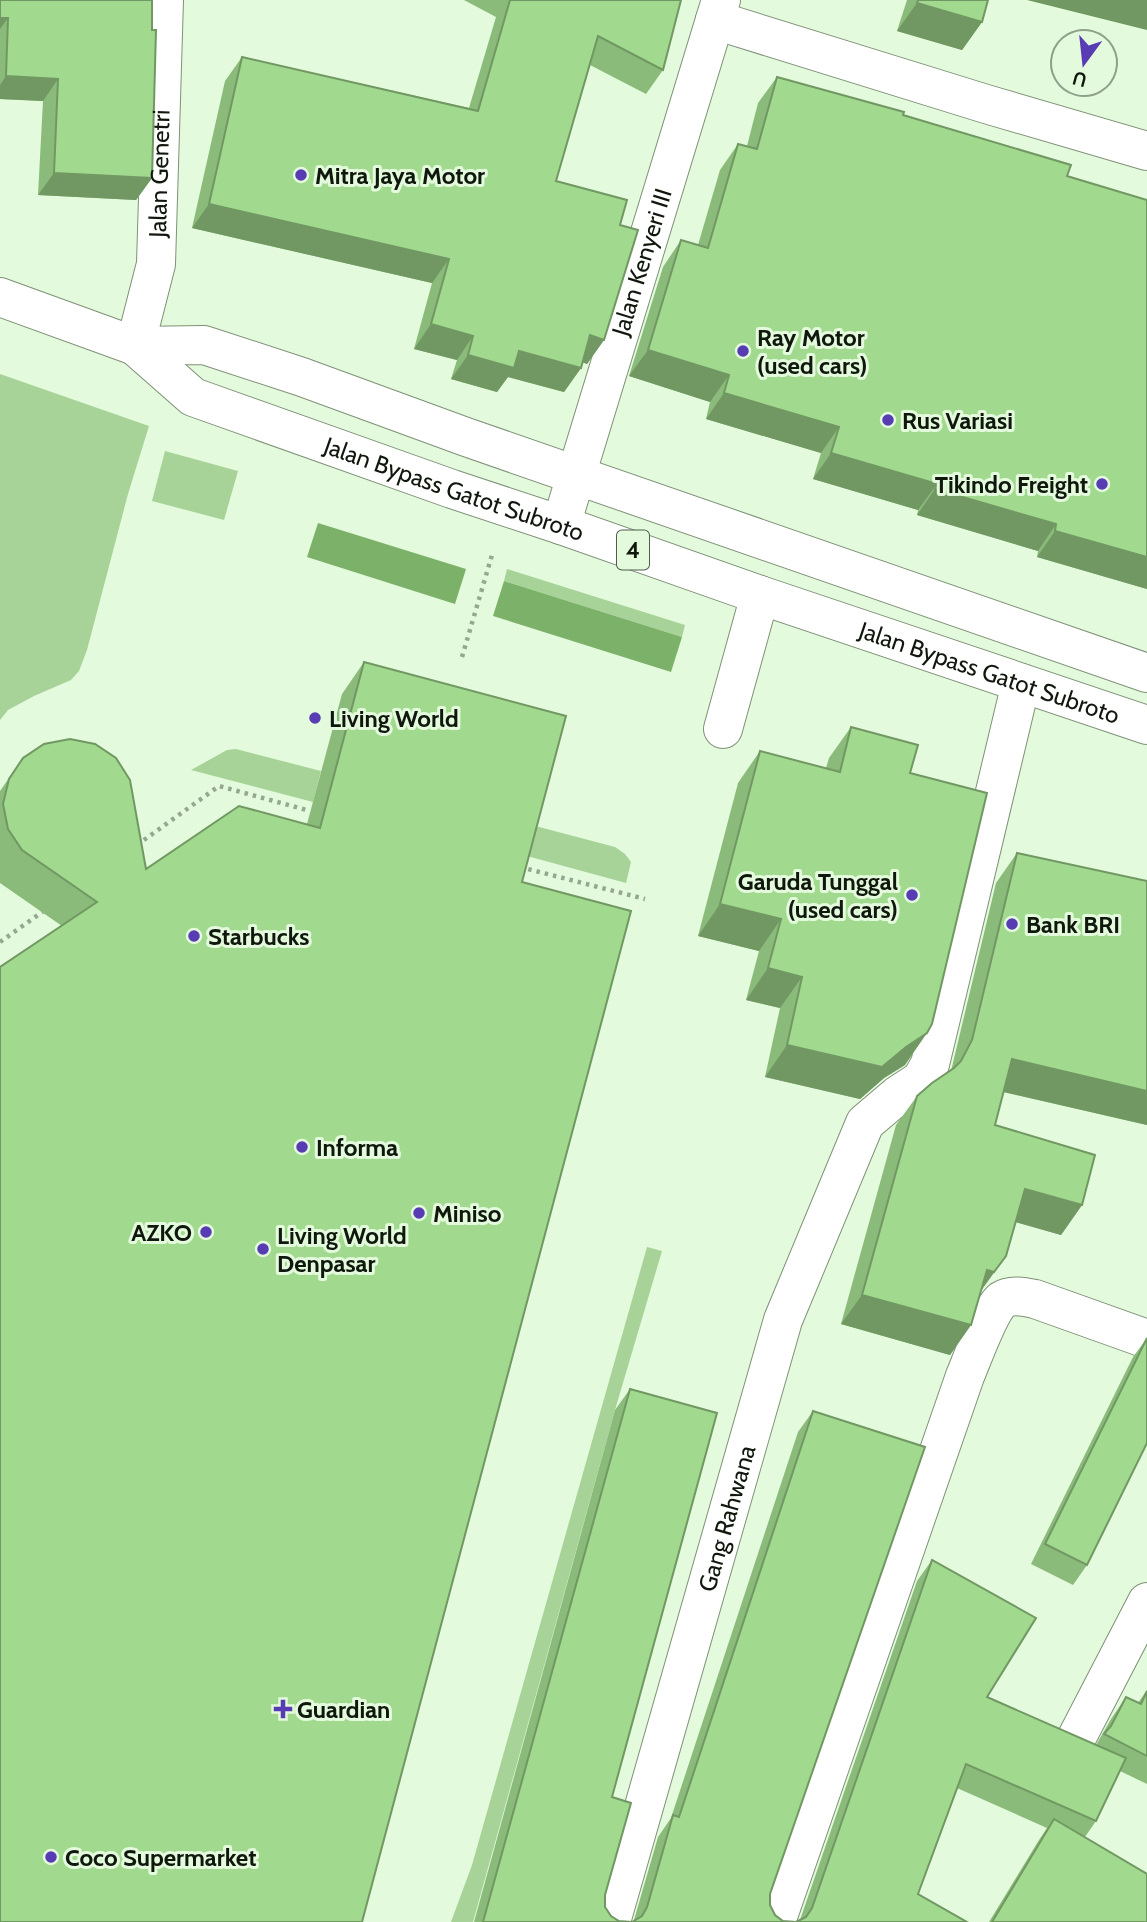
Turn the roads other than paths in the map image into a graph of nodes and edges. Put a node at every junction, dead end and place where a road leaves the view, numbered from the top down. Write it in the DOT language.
graph roads {
  1 [pos="164,0"];
  2 [pos="718,10"];
  3 [pos="1147,151"];
  4 [pos="0,297"];
  5 [pos="135,346"];
  6 [pos="577,475"];
  7 [pos="561,524"];
  8 [pos="760,595"];
  9 [pos="1147,673"];
  10 [pos="1021,683"];
  11 [pos="1147,726"];
  12 [pos="723,729"];
  13 [pos="1147,1339"];
  14 [pos="1147,1602"];
  15 [pos="1077,1737"];
  16 [pos="611,1922"];
  17 [pos="776,1922"];
  1 -- 5 [label="main road, Jalan Genetri"];
  2 -- 3 [label="main road"];
  2 -- 6 [label="main road, Jalan Kenyeri III"];
  4 -- 5 [label="main road, Jalan Bypass Gatot Subroto / 4"];
  5 -- 6 [label="main road, Jalan Bypass Gatot Subroto / 4"];
  5 -- 7 [label="main road, Jalan Bypass Gatot Subroto / 4"];
  6 -- 7 [label="main road, Jalan Kenyeri III"];
  6 -- 9 [label="main road, Jalan Bypass Gatot Subroto / 4"];
  7 -- 8 [label="main road, Jalan Bypass Gatot Subroto / 4"];
  8 -- 10 [label="main road, Jalan Bypass Gatot Subroto / 4"];
  8 -- 12 [label="main road"];
  10 -- 11 [label="main road, Jalan Bypass Gatot Subroto / 4"];
  10 -- 16 [label="main road, Gang Rahwana"];
  13 -- 17 [label="main road"];
  14 -- 15 [label="main road"];
}
